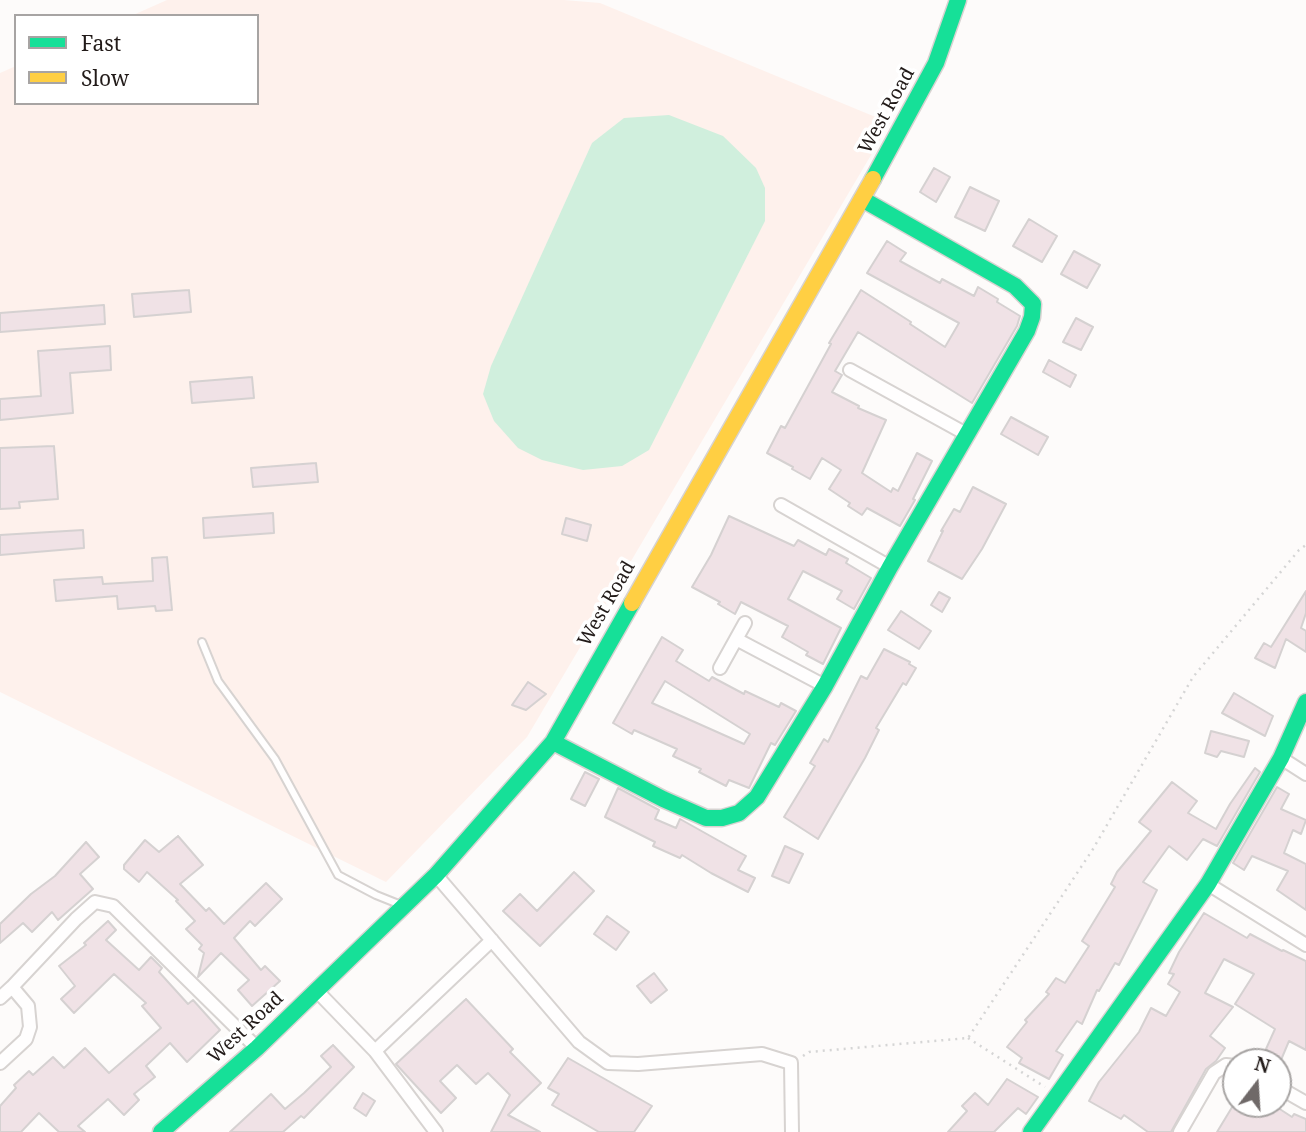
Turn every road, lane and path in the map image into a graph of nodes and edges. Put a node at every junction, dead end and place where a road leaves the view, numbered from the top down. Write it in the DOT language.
graph roads {
  1 [pos="958,0"];
  2 [pos="862,199"];
  3 [pos="850,370"];
  4 [pos="968,435"];
  5 [pos="781,505"];
  6 [pos="1306,545"];
  7 [pos="890,567"];
  8 [pos="745,623"];
  9 [pos="736,639"];
  10 [pos="202,642"];
  11 [pos="720,668"];
  12 [pos="825,686"];
  13 [pos="1306,702"];
  14 [pos="553,742"];
  15 [pos="1281,758"];
  16 [pos="1306,774"];
  17 [pos="436,875"];
  18 [pos="1208,884"];
  19 [pos="403,906"];
  20 [pos="492,940"];
  21 [pos="1306,945"];
  22 [pos="12,987"];
  23 [pos="316,990"];
  24 [pos="0,998"];
  25 [pos="968,1038"];
  26 [pos="257,1048"];
  27 [pos="375,1051"];
  28 [pos="0,1063"];
  29 [pos="791,1063"];
  30 [pos="1222,1068"];
  31 [pos="1056,1095"];
  32 [pos="161,1132"];
  33 [pos="436,1132"];
  34 [pos="792,1132"];
  35 [pos="1031,1132"];
  36 [pos="1180,1132"];
  1 -- 2 [label="street, West Road"];
  2 -- 4 [label="street"];
  2 -- 14 [label="street, West Road"];
  3 -- 4 [label="street"];
  4 -- 7 [label="street"];
  5 -- 7 [label="street"];
  6 -- 25 [label="path"];
  7 -- 12 [label="street"];
  8 -- 9 [label="street"];
  9 -- 11 [label="street"];
  9 -- 12 [label="street"];
  10 -- 19 [label="lane"];
  12 -- 14 [label="street"];
  13 -- 15 [label="street"];
  14 -- 17 [label="street, West Road"];
  15 -- 16 [label="street"];
  15 -- 18 [label="street"];
  17 -- 19 [label="street, West Road"];
  17 -- 20 [label="street"];
  18 -- 21 [label="street"];
  18 -- 31 [label="street"];
  19 -- 23 [label="street, West Road"];
  20 -- 27 [label="street"];
  20 -- 29 [label="street"];
  22 -- 24 [label="street"];
  22 -- 26 [label="street"];
  22 -- 28 [label="street"];
  23 -- 26 [label="street, West Road"];
  23 -- 27 [label="street"];
  25 -- 29 [label="path"];
  25 -- 31 [label="path"];
  26 -- 32 [label="street, West Road"];
  27 -- 33 [label="street"];
  29 -- 34 [label="street"];
  30 -- 36 [label="street"];
  31 -- 35 [label="street"];
}
